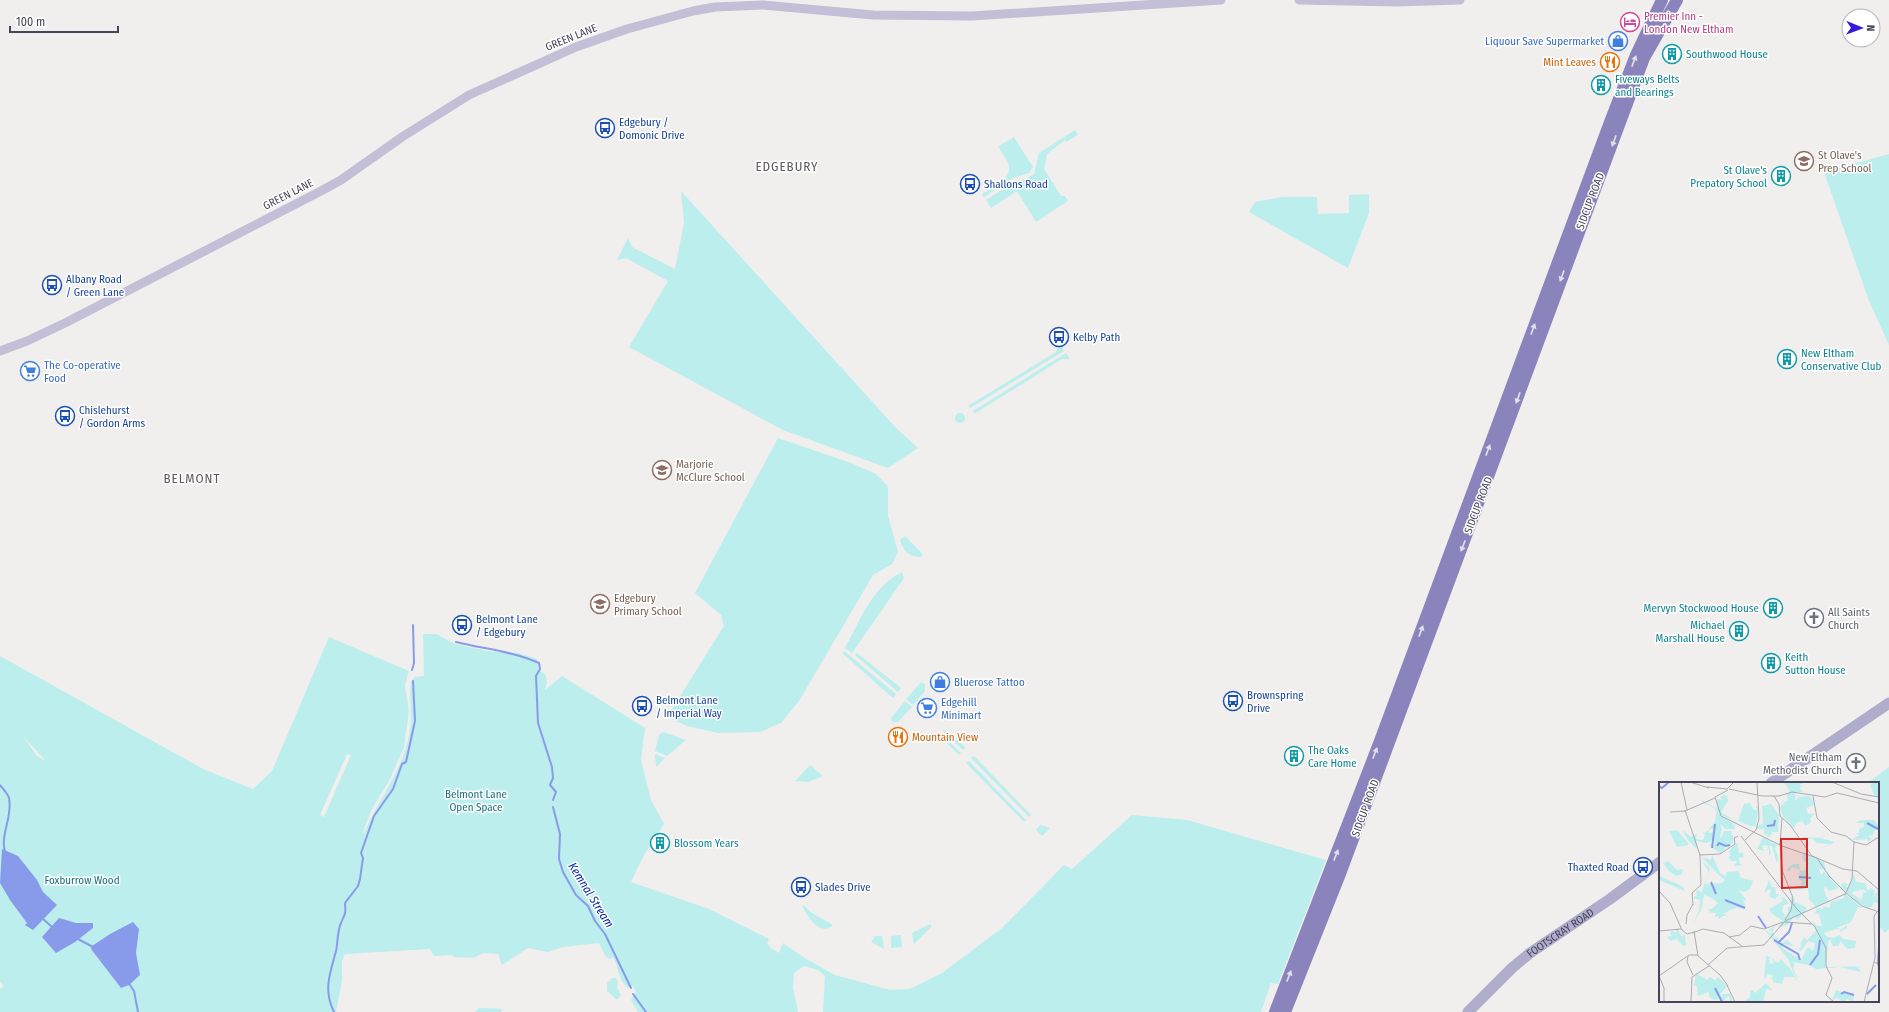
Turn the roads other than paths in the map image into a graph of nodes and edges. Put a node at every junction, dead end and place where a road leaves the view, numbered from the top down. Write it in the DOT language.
graph roads {
  1 [pos="1221,0"];
  2 [pos="1299,0"];
  3 [pos="1460,0"];
  4 [pos="1662,0"];
  5 [pos="1677,0"];
  6 [pos="0,351"];
  7 [pos="1889,703"];
  8 [pos="1772,782"];
  9 [pos="1659,863"];
  10 [pos="1275,1012"];
  11 [pos="1285,1012"];
  12 [pos="1468,1012"];
  1 -- 6 [label="main road, GREEN LANE"];
  2 -- 3 [label="main road"];
  10 -- 4 [label="highway, SIDCUP ROAD, one-way"];
  5 -- 11 [label="highway, SIDCUP ROAD, one-way"];
  7 -- 8 [label="main road"];
  9 -- 12 [label="main road, FOOTSCRAY ROAD"];
}
